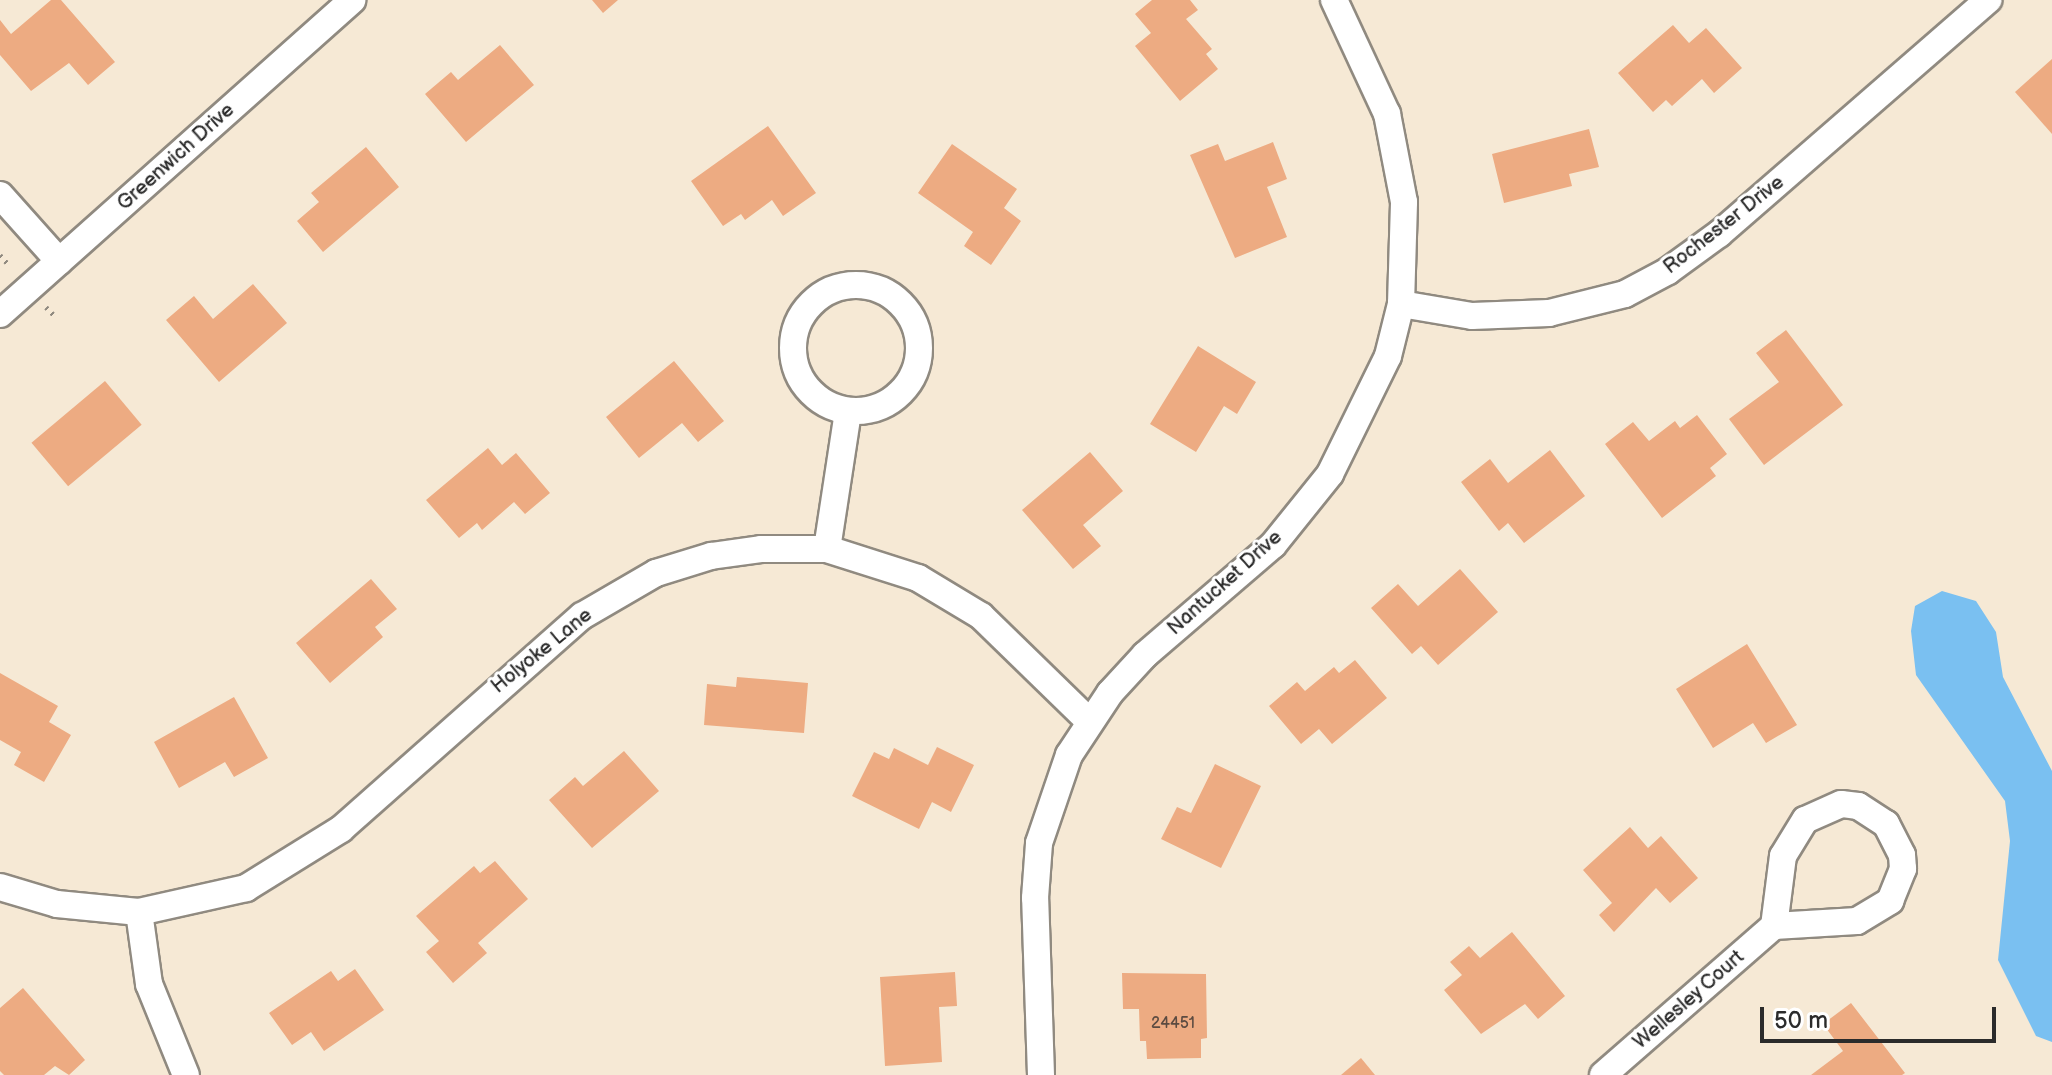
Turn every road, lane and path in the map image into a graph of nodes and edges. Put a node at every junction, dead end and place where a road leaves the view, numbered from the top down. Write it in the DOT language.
graph roads {
  1 [pos="352,0"];
  2 [pos="1334,0"];
  3 [pos="1988,0"];
  4 [pos="0,195"];
  5 [pos="59,261"];
  6 [pos="1401,304"];
  7 [pos="0,314"];
  8 [pos="848,412"];
  9 [pos="827,549"];
  10 [pos="1089,721"];
  11 [pos="0,887"];
  12 [pos="139,912"];
  13 [pos="1774,926"];
  14 [pos="186,1075"];
  15 [pos="1041,1075"];
  16 [pos="1603,1075"];
  1 -- 5 [label="street, Greenwich Drive"];
  2 -- 6 [label="street, Nantucket Drive"];
  3 -- 6 [label="street, Rochester Drive"];
  4 -- 5 [label="street"];
  5 -- 7 [label="street, Greenwich Drive"];
  6 -- 10 [label="street, Nantucket Drive"];
  8 -- 8 [label="street"];
  8 -- 9 [label="street"];
  9 -- 10 [label="street, Holyoke Lane"];
  9 -- 12 [label="street, Holyoke Lane"];
  10 -- 15 [label="street, Nantucket Drive"];
  11 -- 12 [label="street, Holyoke Lane"];
  12 -- 14 [label="street"];
  13 -- 13 [label="street"];
  13 -- 16 [label="street, Wellesley Court"];
}
